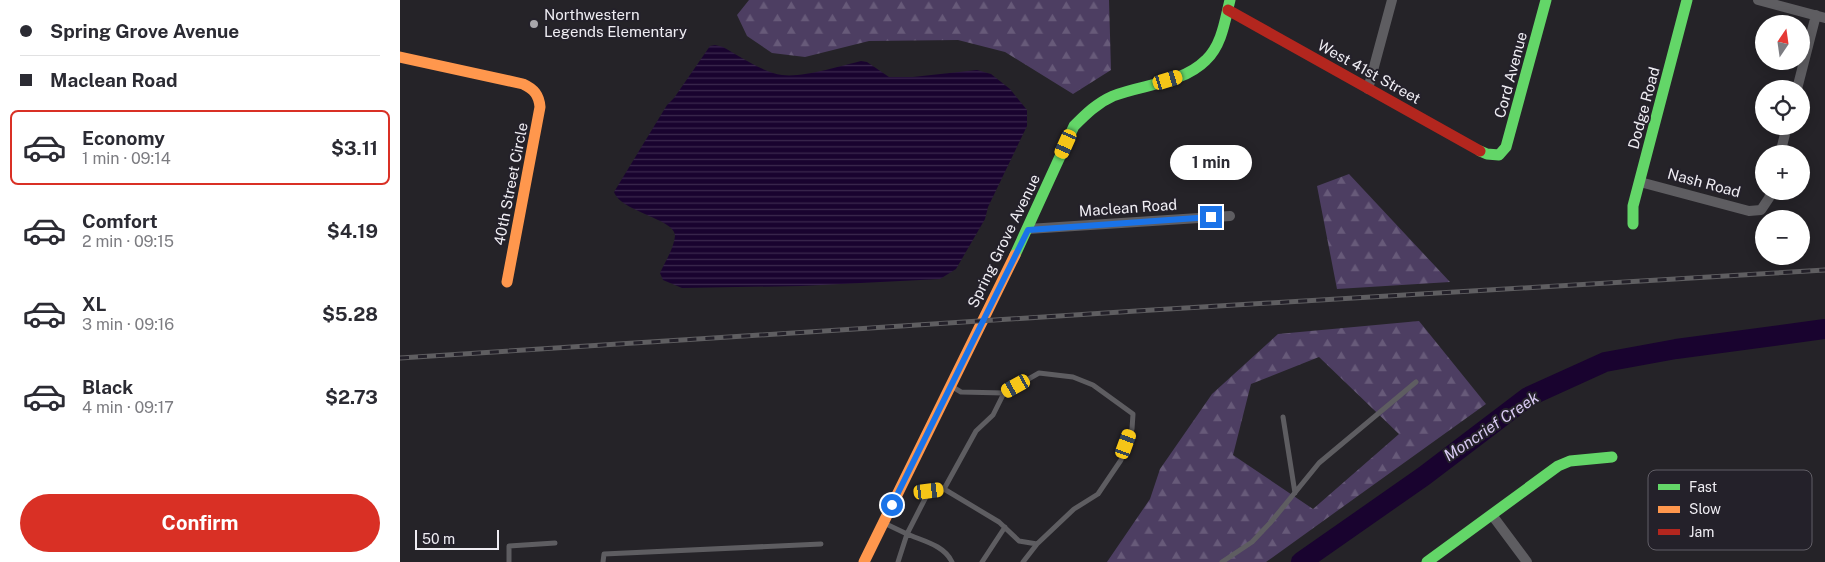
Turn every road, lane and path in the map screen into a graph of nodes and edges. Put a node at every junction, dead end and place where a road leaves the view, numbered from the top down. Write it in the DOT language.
graph roads {
  1 [pos="1392,0"];
  2 [pos="1546,0"];
  3 [pos="1687,0"];
  4 [pos="1758,0"];
  5 [pos="1229,5"];
  6 [pos="1821,16"];
  7 [pos="400,57"];
  8 [pos="1800,80"];
  9 [pos="1368,89"];
  10 [pos="1498,155"];
  11 [pos="1640,182"];
  12 [pos="1768,200"];
  13 [pos="1230,216"];
  14 [pos="1633,224"];
  15 [pos="1028,230"];
  16 [pos="507,282"];
  17 [pos="1416,382"];
  18 [pos="950,386"];
  19 [pos="1004,393"];
  20 [pos="1283,417"];
  21 [pos="1612,457"];
  22 [pos="944,489"];
  23 [pos="1295,492"];
  24 [pos="1492,514"];
  25 [pos="884,522"];
  26 [pos="1005,527"];
  27 [pos="907,534"];
  28 [pos="556,544"];
  29 [pos="820,544"];
  30 [pos="1037,544"];
  31 [pos="509,562"];
  32 [pos="603,562"];
  33 [pos="864,562"];
  34 [pos="898,562"];
  35 [pos="952,562"];
  36 [pos="982,562"];
  37 [pos="1023,562"];
  38 [pos="1222,562"];
  39 [pos="1427,562"];
  40 [pos="1527,562"];
  1 -- 9 [label="street"];
  2 -- 10 [label="street, Cord Avenue"];
  3 -- 11 [label="street, Dodge Road"];
  4 -- 6 [label="street"];
  5 -- 9 [label="street, West 41st Street"];
  5 -- 15 [label="street, Spring Grove Avenue"];
  6 -- 8 [label="street"];
  7 -- 16 [label="street, 40th Street Circle"];
  9 -- 10 [label="street, West 41st Street"];
  11 -- 12 [label="street, Nash Road"];
  11 -- 14 [label="street, Dodge Road"];
  13 -- 15 [label="street, Maclean Road"];
  15 -- 18 [label="street, Spring Grove Avenue"];
  17 -- 23 [label="lane"];
  18 -- 19 [label="lane"];
  18 -- 25 [label="street, Spring Grove Avenue"];
  19 -- 22 [label="lane"];
  19 -- 30 [label="lane"];
  20 -- 23 [label="lane"];
  21 -- 24 [label="street"];
  22 -- 26 [label="lane"];
  22 -- 27 [label="lane"];
  23 -- 38 [label="lane"];
  24 -- 39 [label="street"];
  24 -- 40 [label="street"];
  25 -- 27 [label="lane"];
  25 -- 33 [label="street, Spring Grove Avenue"];
  26 -- 30 [label="lane"];
  26 -- 36 [label="lane"];
  27 -- 34 [label="lane"];
  27 -- 35 [label="lane"];
  28 -- 31 [label="lane"];
  29 -- 32 [label="lane"];
  30 -- 37 [label="lane"];
}
